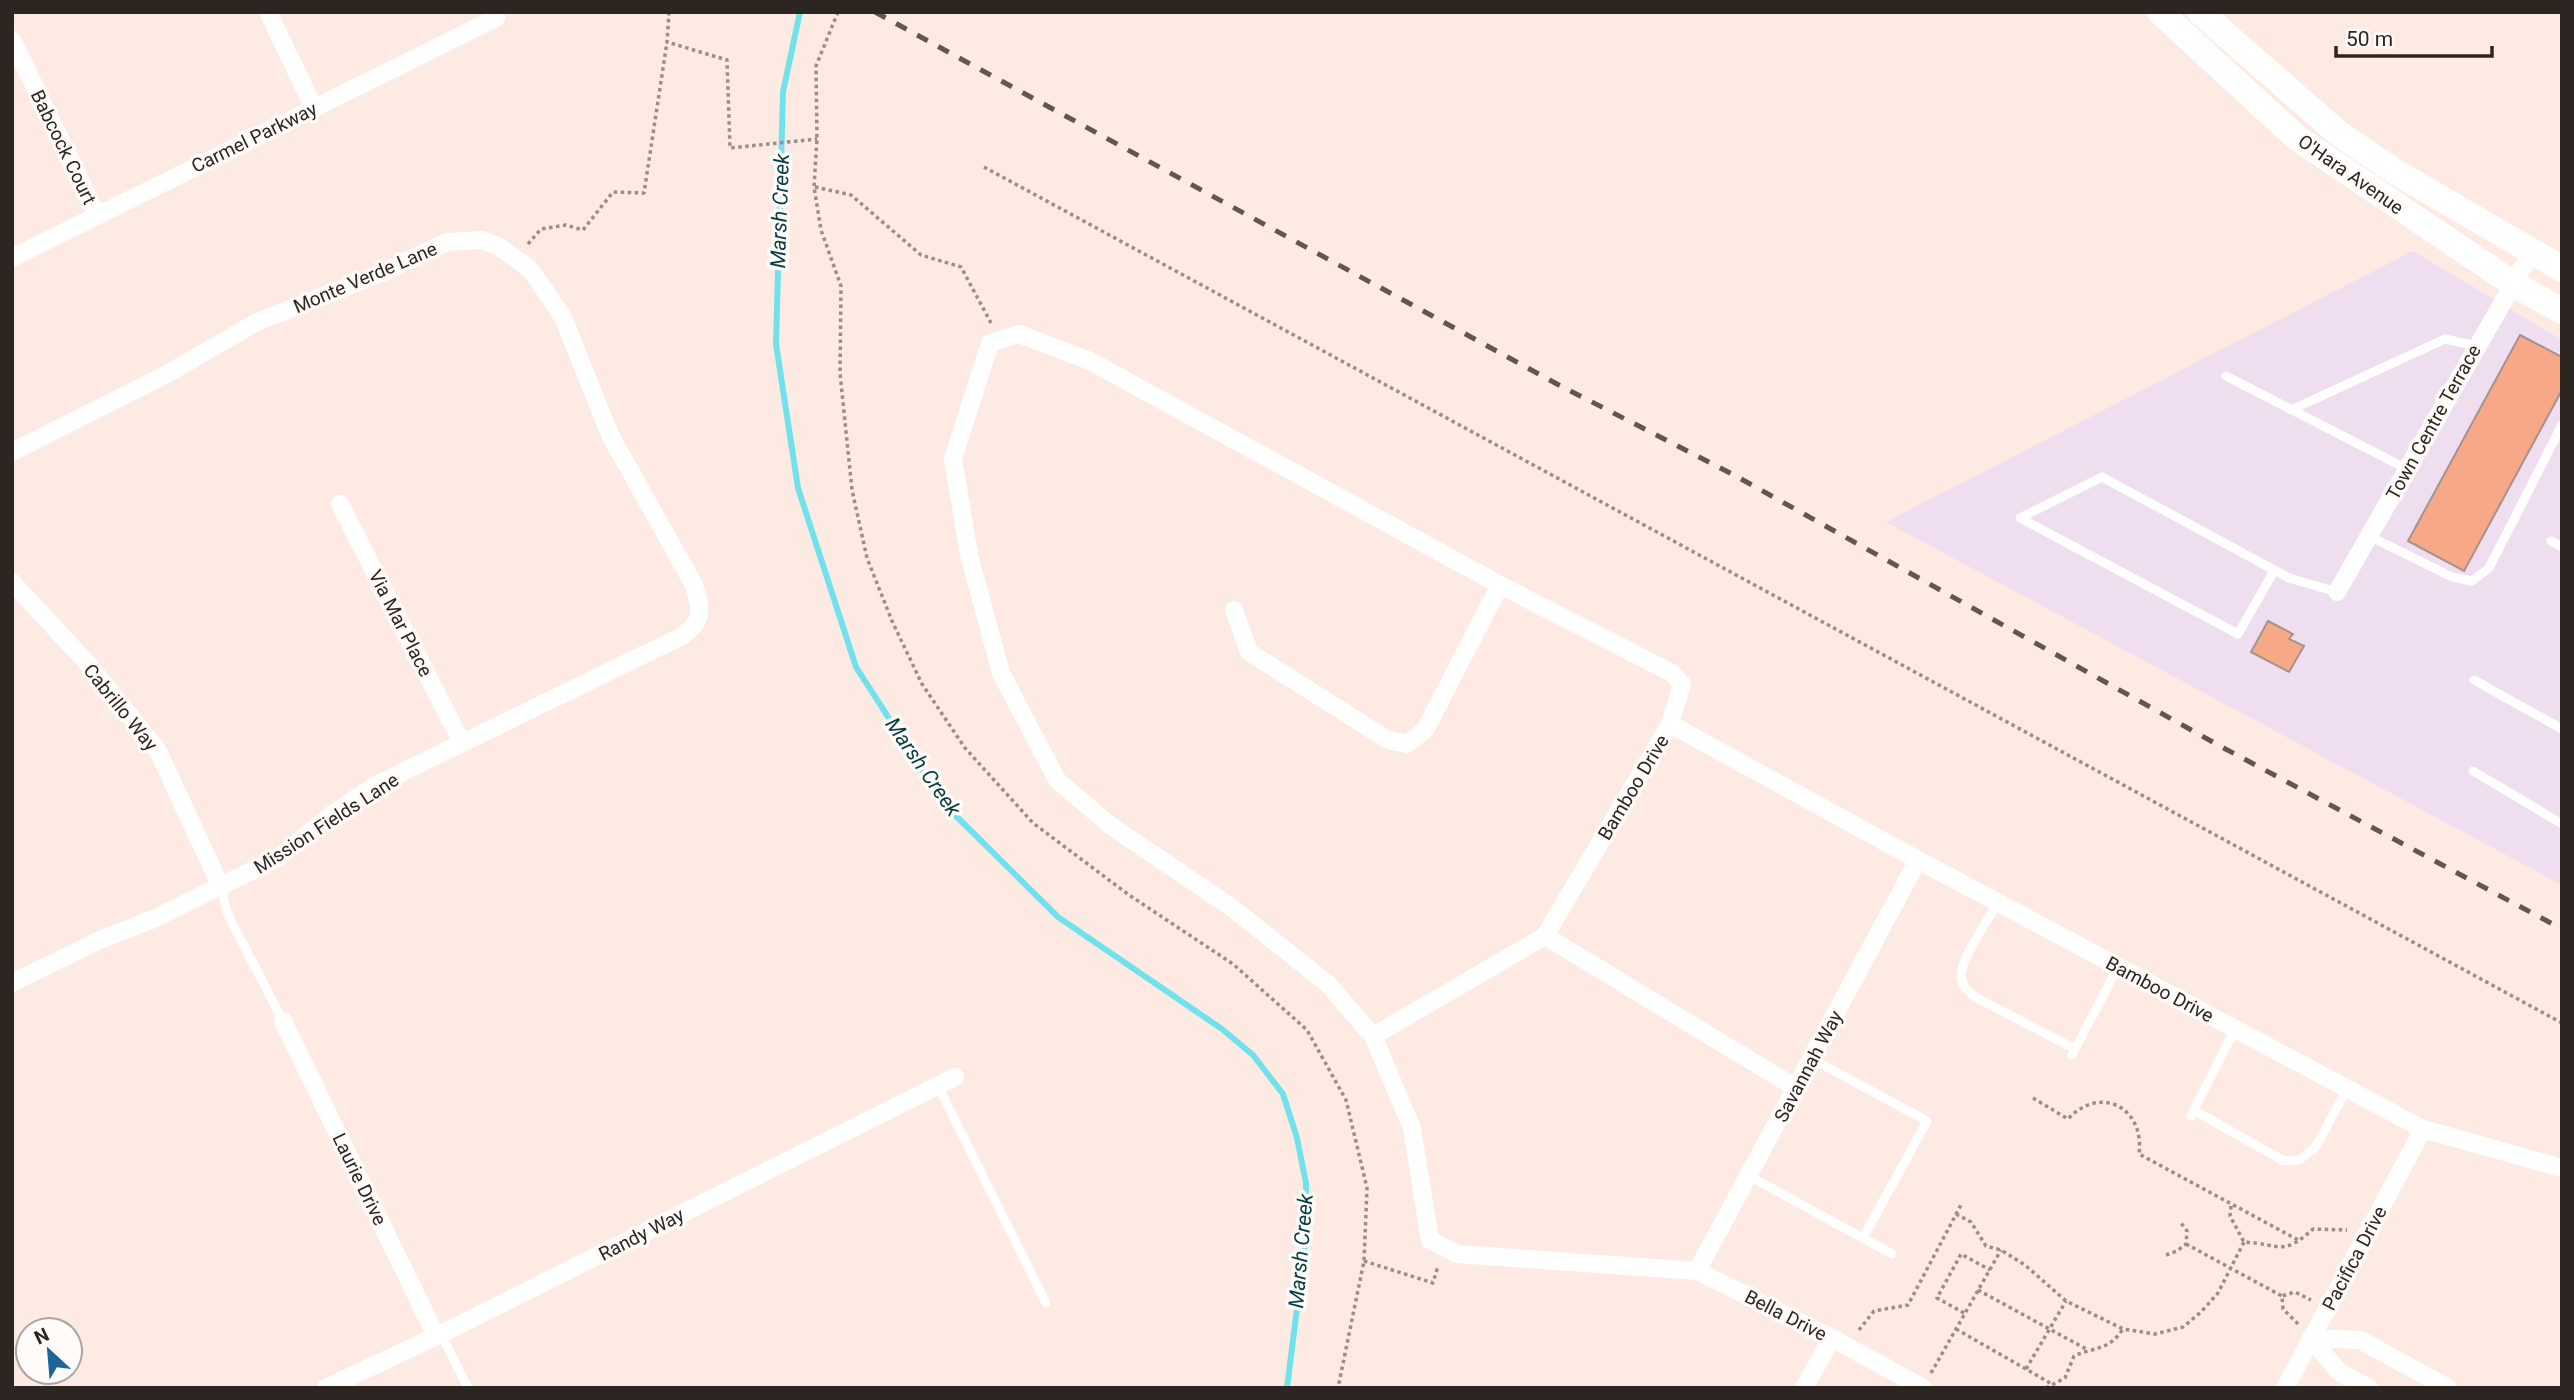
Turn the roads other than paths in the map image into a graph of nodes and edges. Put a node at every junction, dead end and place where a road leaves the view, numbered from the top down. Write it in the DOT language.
graph roads {
  1 [pos="268,12"];
  2 [pos="2160,12"];
  3 [pos="2200,12"];
  4 [pos="496,18"];
  5 [pos="12,40"];
  6 [pos="314,108"];
  7 [pos="97,215"];
  8 [pos="2531,253"];
  9 [pos="12,258"];
  10 [pos="2562,269"];
  11 [pos="2512,283"];
  12 [pos="2562,311"];
  13 [pos="2476,346"];
  14 [pos="2226,376"];
  15 [pos="2291,410"];
  16 [pos="2562,425"];
  17 [pos="12,452"];
  18 [pos="2407,469"];
  19 [pos="340,504"];
  20 [pos="2369,536"];
  21 [pos="2551,541"];
  22 [pos="2562,547"];
  23 [pos="2274,571"];
  24 [pos="12,582"];
  25 [pos="1500,585"];
  26 [pos="2337,592"];
  27 [pos="701,609"];
  28 [pos="1234,610"];
  29 [pos="2473,680"];
  30 [pos="1671,724"];
  31 [pos="2562,729"];
  32 [pos="462,743"];
  33 [pos="2473,771"];
  34 [pos="2562,824"];
  35 [pos="1918,860"];
  36 [pos="221,887"];
  37 [pos="1998,903"];
  38 [pos="1545,936"];
  39 [pos="2118,967"];
  40 [pos="12,983"];
  41 [pos="283,1021"];
  42 [pos="2235,1030"];
  43 [pos="1373,1036"];
  44 [pos="1812,1059"];
  45 [pos="955,1077"];
  46 [pos="938,1086"];
  47 [pos="1796,1088"];
  48 [pos="2347,1089"];
  49 [pos="2423,1129"];
  50 [pos="2562,1168"];
  51 [pos="1749,1176"];
  52 [pos="1863,1238"];
  53 [pos="1892,1254"];
  54 [pos="1697,1270"];
  55 [pos="1046,1303"];
  56 [pos="439,1335"];
  57 [pos="1832,1338"];
  58 [pos="2311,1338"];
  59 [pos="326,1388"];
  60 [pos="468,1388"];
  61 [pos="1804,1388"];
  62 [pos="1922,1388"];
  63 [pos="2285,1388"];
  64 [pos="2369,1388"];
  65 [pos="2448,1388"];
  1 -- 6 [label="street"];
  2 -- 11 [label="street, O'Hara Avenue"];
  3 -- 8 [label="street, O'Hara Avenue"];
  4 -- 6 [label="street, Carmel Parkway"];
  5 -- 7 [label="street, Babcock Court"];
  6 -- 7 [label="street, Carmel Parkway"];
  7 -- 9 [label="street, Carmel Parkway"];
  8 -- 10 [label="street, O'Hara Avenue"];
  8 -- 11 [label="street, Town Centre Terrace"];
  11 -- 12 [label="street, O'Hara Avenue"];
  11 -- 13 [label="street, Town Centre Terrace"];
  13 -- 15 [label="lane"];
  13 -- 18 [label="street, Town Centre Terrace"];
  14 -- 15 [label="lane"];
  15 -- 18 [label="lane"];
  16 -- 20 [label="lane"];
  17 -- 27 [label="street, Monte Verde Lane"];
  18 -- 20 [label="street, Town Centre Terrace"];
  19 -- 32 [label="street, Via Mar Place"];
  20 -- 26 [label="street, Town Centre Terrace"];
  21 -- 22 [label="lane"];
  23 -- 23 [label="lane"];
  23 -- 26 [label="lane"];
  24 -- 36 [label="street, Cabrillo Way"];
  25 -- 28 [label="street"];
  25 -- 30 [label="street"];
  25 -- 43 [label="street"];
  27 -- 32 [label="street, Mission Fields Lane"];
  29 -- 31 [label="lane"];
  30 -- 35 [label="street, Bamboo Drive"];
  30 -- 38 [label="street, Bamboo Drive"];
  32 -- 36 [label="street, Mission Fields Lane"];
  33 -- 34 [label="lane"];
  35 -- 37 [label="street, Bamboo Drive"];
  35 -- 44 [label="street, Savannah Way"];
  36 -- 40 [label="street, Mission Fields Lane"];
  36 -- 41 [label="lane"];
  37 -- 39 [label="street, Bamboo Drive"];
  37 -- 39 [label="lane"];
  38 -- 43 [label="street, Bamboo Drive"];
  38 -- 47 [label="street"];
  39 -- 42 [label="street, Bamboo Drive"];
  41 -- 56 [label="street, Laurie Drive"];
  42 -- 48 [label="street, Bamboo Drive"];
  42 -- 48 [label="lane"];
  43 -- 54 [label="street, Bella Drive"];
  44 -- 47 [label="street, Savannah Way"];
  44 -- 52 [label="lane"];
  45 -- 46 [label="street, Randy Way"];
  46 -- 55 [label="lane"];
  46 -- 56 [label="street, Randy Way"];
  47 -- 51 [label="street, Savannah Way"];
  48 -- 49 [label="street, Bamboo Drive"];
  49 -- 50 [label="street, Bamboo Drive"];
  49 -- 58 [label="street, Pacifica Drive"];
  51 -- 52 [label="lane"];
  51 -- 54 [label="street, Savannah Way"];
  52 -- 53 [label="lane"];
  54 -- 57 [label="street, Bella Drive"];
  56 -- 59 [label="street, Randy Way"];
  56 -- 60 [label="lane"];
  57 -- 61 [label="street"];
  57 -- 62 [label="street, Bella Drive"];
  58 -- 63 [label="street, Pacifica Drive"];
  58 -- 64 [label="street"];
  58 -- 65 [label="street"];
}
